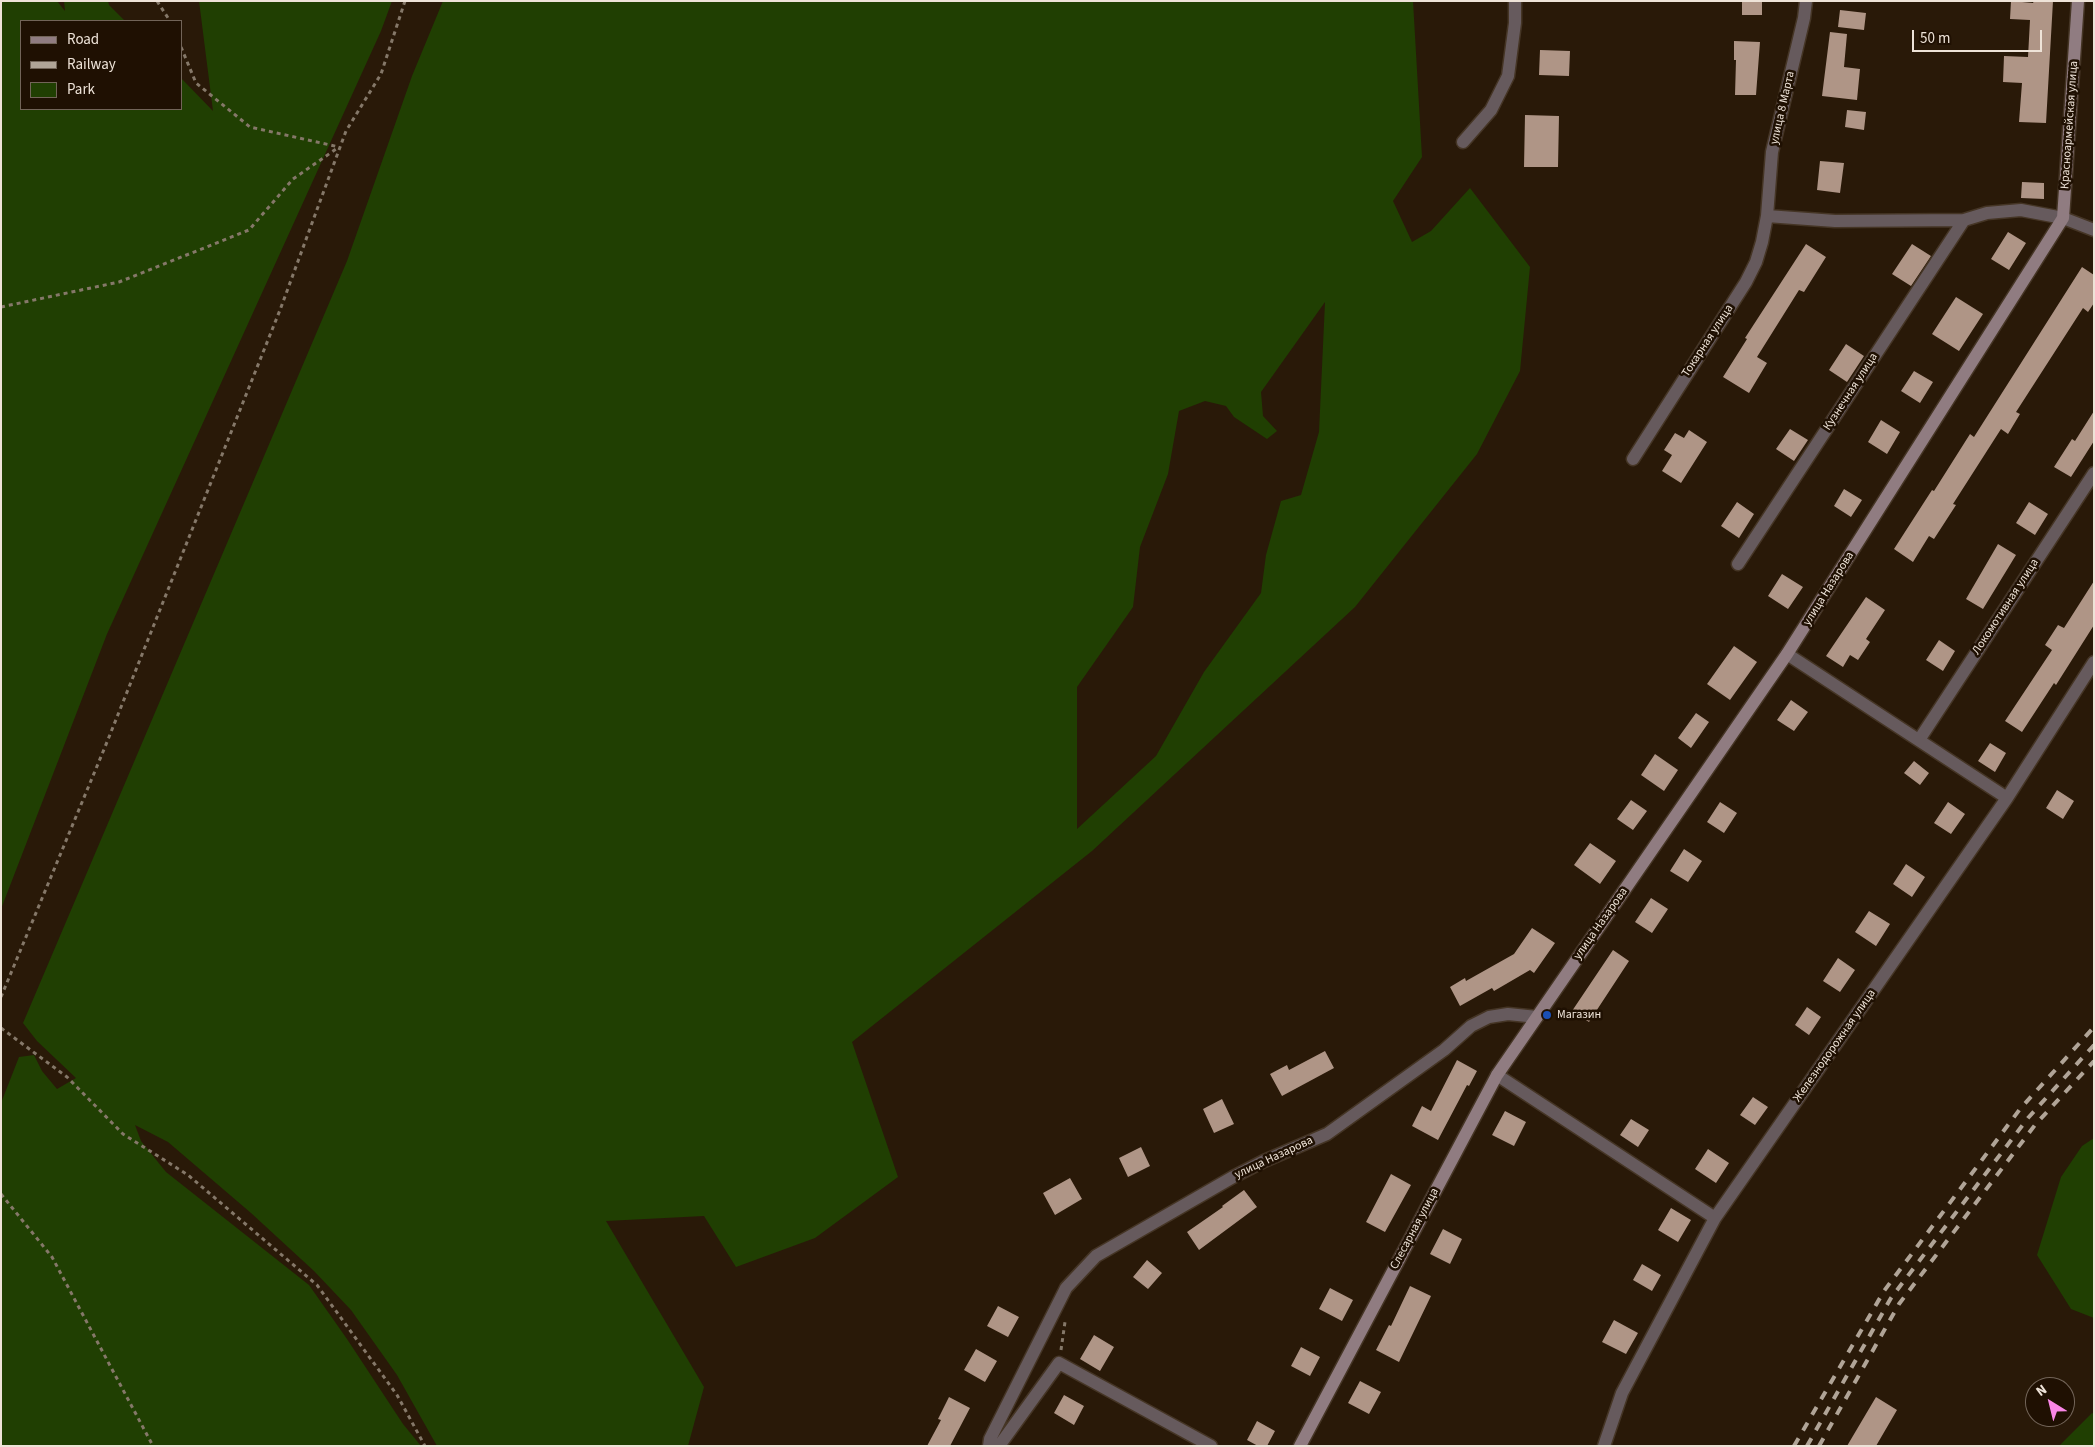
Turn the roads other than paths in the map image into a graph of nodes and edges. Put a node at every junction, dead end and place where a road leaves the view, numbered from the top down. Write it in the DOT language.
graph roads {
  1 [pos="1514,1"];
  2 [pos="1806,1"];
  3 [pos="2078,1"];
  4 [pos="1463,142"];
  5 [pos="1767,216"];
  6 [pos="2064,218"];
  7 [pos="1964,220"];
  8 [pos="2094,230"];
  9 [pos="1632,459"];
  10 [pos="2094,473"];
  11 [pos="1738,564"];
  12 [pos="1787,654"];
  13 [pos="2094,662"];
  14 [pos="1919,740"];
  15 [pos="2007,798"];
  16 [pos="1537,1016"];
  17 [pos="1498,1074"];
  18 [pos="1715,1218"];
  19 [pos="989,1446"];
  20 [pos="999,1446"];
  21 [pos="1210,1446"];
  22 [pos="1300,1446"];
  23 [pos="1604,1446"];
  1 -- 4 [label="street"];
  2 -- 5 [label="street, улица 8 Марта"];
  3 -- 6 [label="street, Красноармейская улица"];
  5 -- 7 [label="street"];
  5 -- 9 [label="street, Токарная улица"];
  6 -- 7 [label="street"];
  6 -- 8 [label="street"];
  6 -- 12 [label="street, улица Назарова"];
  7 -- 11 [label="street, Кузнечная улица"];
  10 -- 14 [label="street, Локомотивная улица"];
  12 -- 14 [label="street"];
  12 -- 16 [label="street, улица Назарова"];
  13 -- 15 [label="street, Железнодорожная улица"];
  14 -- 15 [label="street"];
  15 -- 18 [label="street, Железнодорожная улица"];
  16 -- 17 [label="street, Слесарная улица"];
  16 -- 19 [label="street, улица Назарова"];
  17 -- 18 [label="street"];
  17 -- 22 [label="street, Слесарная улица"];
  18 -- 23 [label="street, Железнодорожная улица"];
  20 -- 21 [label="street"];
}
